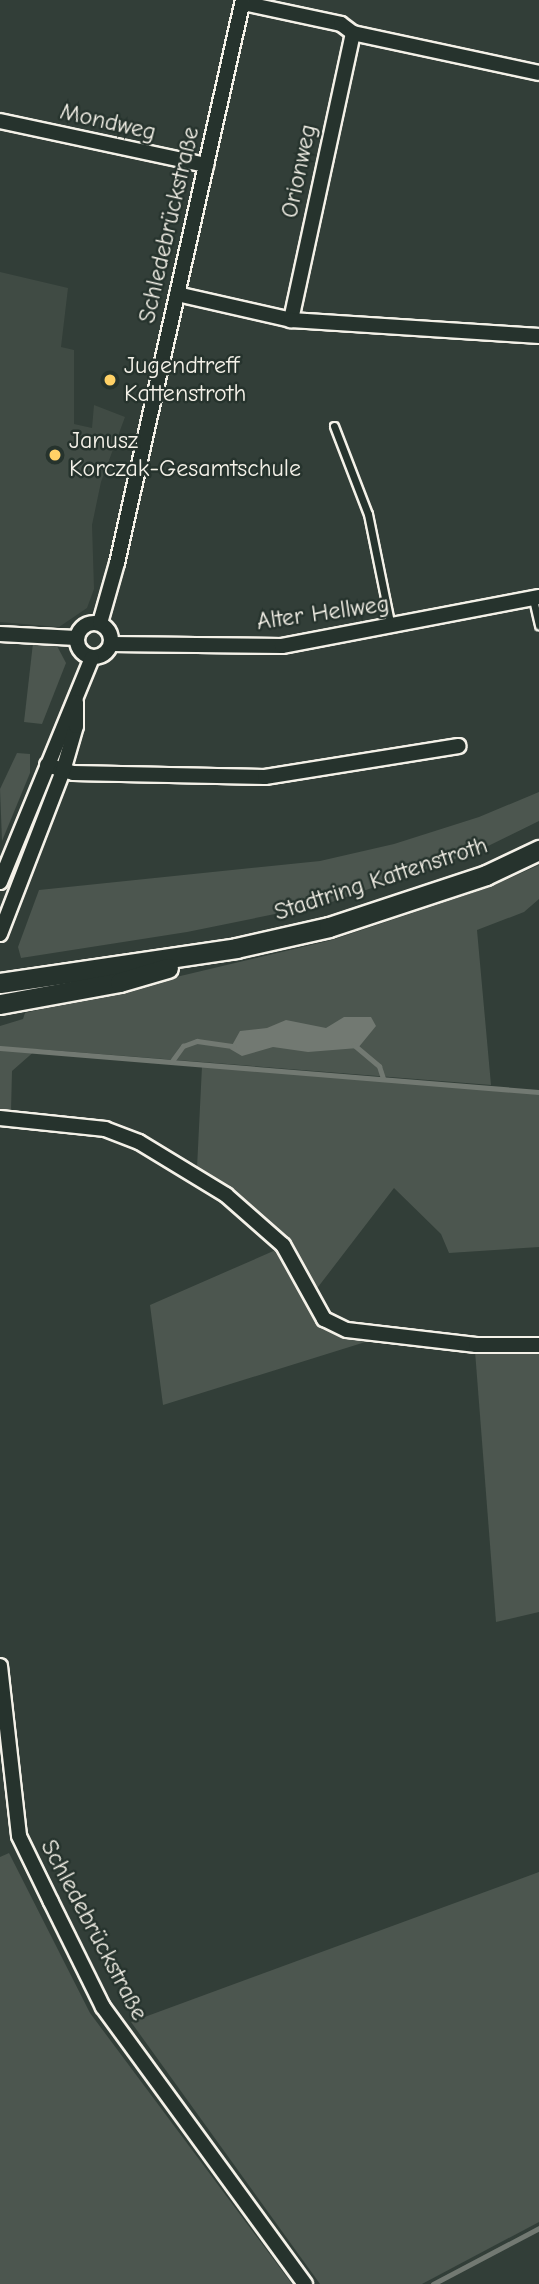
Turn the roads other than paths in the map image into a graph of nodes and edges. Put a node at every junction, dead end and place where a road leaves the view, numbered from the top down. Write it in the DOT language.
graph roads {
  1 [pos="243,1"];
  2 [pos="354,33"];
  3 [pos="539,74"];
  4 [pos="0,121"];
  5 [pos="206,165"];
  6 [pos="177,294"];
  7 [pos="291,320"];
  8 [pos="539,336"];
  9 [pos="334,426"];
  10 [pos="536,598"];
  11 [pos="100,623"];
  12 [pos="539,625"];
  13 [pos="391,627"];
  14 [pos="0,634"];
  15 [pos="76,638"];
  16 [pos="111,644"];
  17 [pos="92,658"];
  18 [pos="76,702"];
  19 [pos="459,746"];
  20 [pos="47,765"];
  21 [pos="63,771"];
  22 [pos="539,850"];
  23 [pos="0,881"];
  24 [pos="0,934"];
  25 [pos="236,948"];
  26 [pos="0,983"];
  27 [pos="0,1004"];
  28 [pos="0,1118"];
  29 [pos="539,1345"];
  30 [pos="0,1666"];
  31 [pos="305,2284"];
  1 -- 2 [label="street"];
  1 -- 5 [label="street, Schledebrückstraße"];
  2 -- 3 [label="street"];
  2 -- 7 [label="street, Orionweg"];
  4 -- 5 [label="street, Mondweg"];
  5 -- 6 [label="street, Schledebrückstraße"];
  6 -- 7 [label="street"];
  6 -- 11 [label="street, Schledebrückstraße"];
  7 -- 8 [label="street"];
  9 -- 13 [label="lane"];
  10 -- 12 [label="lane"];
  10 -- 13 [label="street, Alter Hellweg"];
  11 -- 15 [label="street"];
  11 -- 16 [label="street"];
  13 -- 16 [label="street, Alter Hellweg"];
  14 -- 15 [label="street"];
  15 -- 17 [label="street"];
  16 -- 17 [label="street"];
  17 -- 18 [label="street"];
  18 -- 20 [label="street"];
  18 -- 21 [label="street"];
  19 -- 21 [label="street"];
  20 -- 21 [label="street"];
  20 -- 23 [label="street"];
  21 -- 24 [label="street"];
  22 -- 25 [label="main road, Stadtring Kattenstroth"];
  25 -- 26 [label="main road, Stadtring Kattenstroth"];
  25 -- 27 [label="main road, Stadtring Kattenstroth"];
  28 -- 29 [label="street"];
  30 -- 31 [label="street, Schledebrückstraße"];
}
